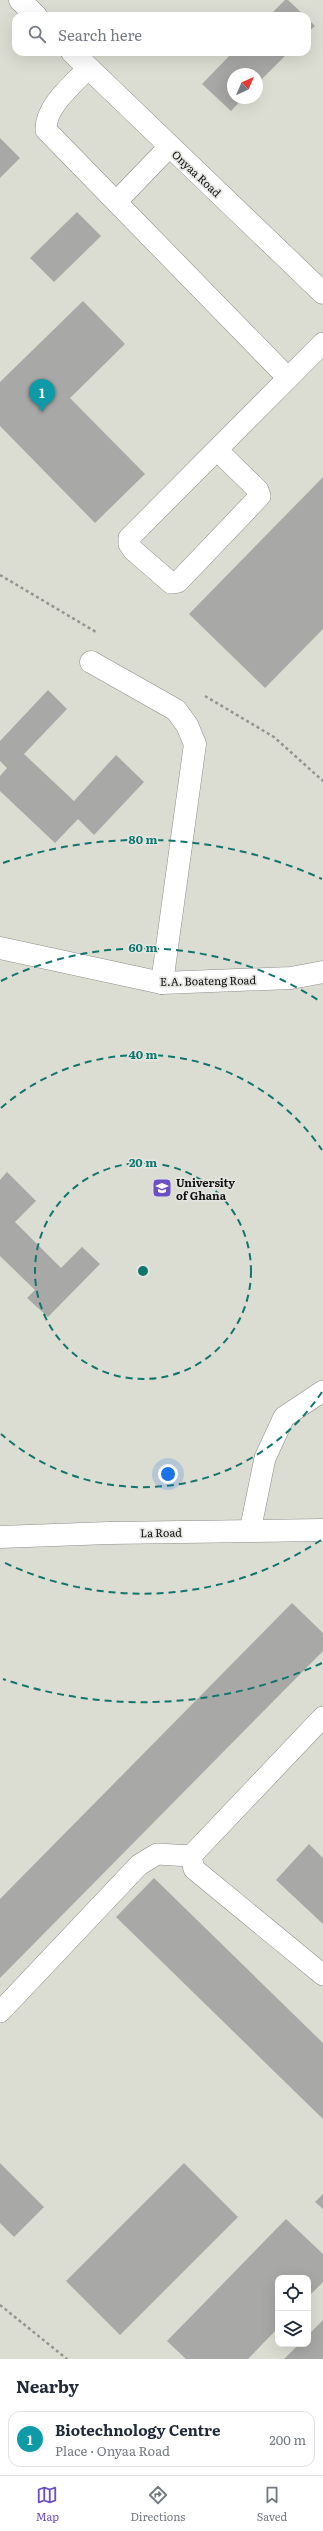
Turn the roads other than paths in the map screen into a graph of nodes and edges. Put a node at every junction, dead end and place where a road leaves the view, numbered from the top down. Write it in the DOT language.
graph roads {
  1 [pos="20,0"];
  2 [pos="32,12"];
  3 [pos="76,56"];
  4 [pos="88,68"];
  5 [pos="169,147"];
  6 [pos="117,201"];
  7 [pos="323,293"];
  8 [pos="323,343"];
  9 [pos="288,378"];
  10 [pos="217,450"];
  11 [pos="91,662"];
  12 [pos="0,948"];
  13 [pos="323,972"];
  14 [pos="162,983"];
  15 [pos="323,1391"];
  16 [pos="323,1530"];
  17 [pos="250,1531"];
  18 [pos="0,1537"];
  19 [pos="323,1717"];
  20 [pos="191,1856"];
  21 [pos="323,1975"];
  22 [pos="0,2012"];
  1 -- 2 [label="street"];
  3 -- 4 [label="street, Onyaa Road"];
  4 -- 5 [label="street, Onyaa Road"];
  4 -- 6 [label="lane"];
  5 -- 6 [label="lane"];
  5 -- 7 [label="street, Onyaa Road"];
  6 -- 9 [label="lane"];
  8 -- 9 [label="lane"];
  9 -- 10 [label="lane"];
  10 -- 10 [label="lane"];
  11 -- 14 [label="street"];
  12 -- 14 [label="street, E.A. Boateng Road"];
  13 -- 14 [label="street, E.A. Boateng Road"];
  15 -- 17 [label="lane"];
  16 -- 17 [label="street, La Road"];
  17 -- 18 [label="street, La Road"];
  19 -- 20 [label="lane"];
  20 -- 21 [label="lane"];
  20 -- 22 [label="lane"];
}
